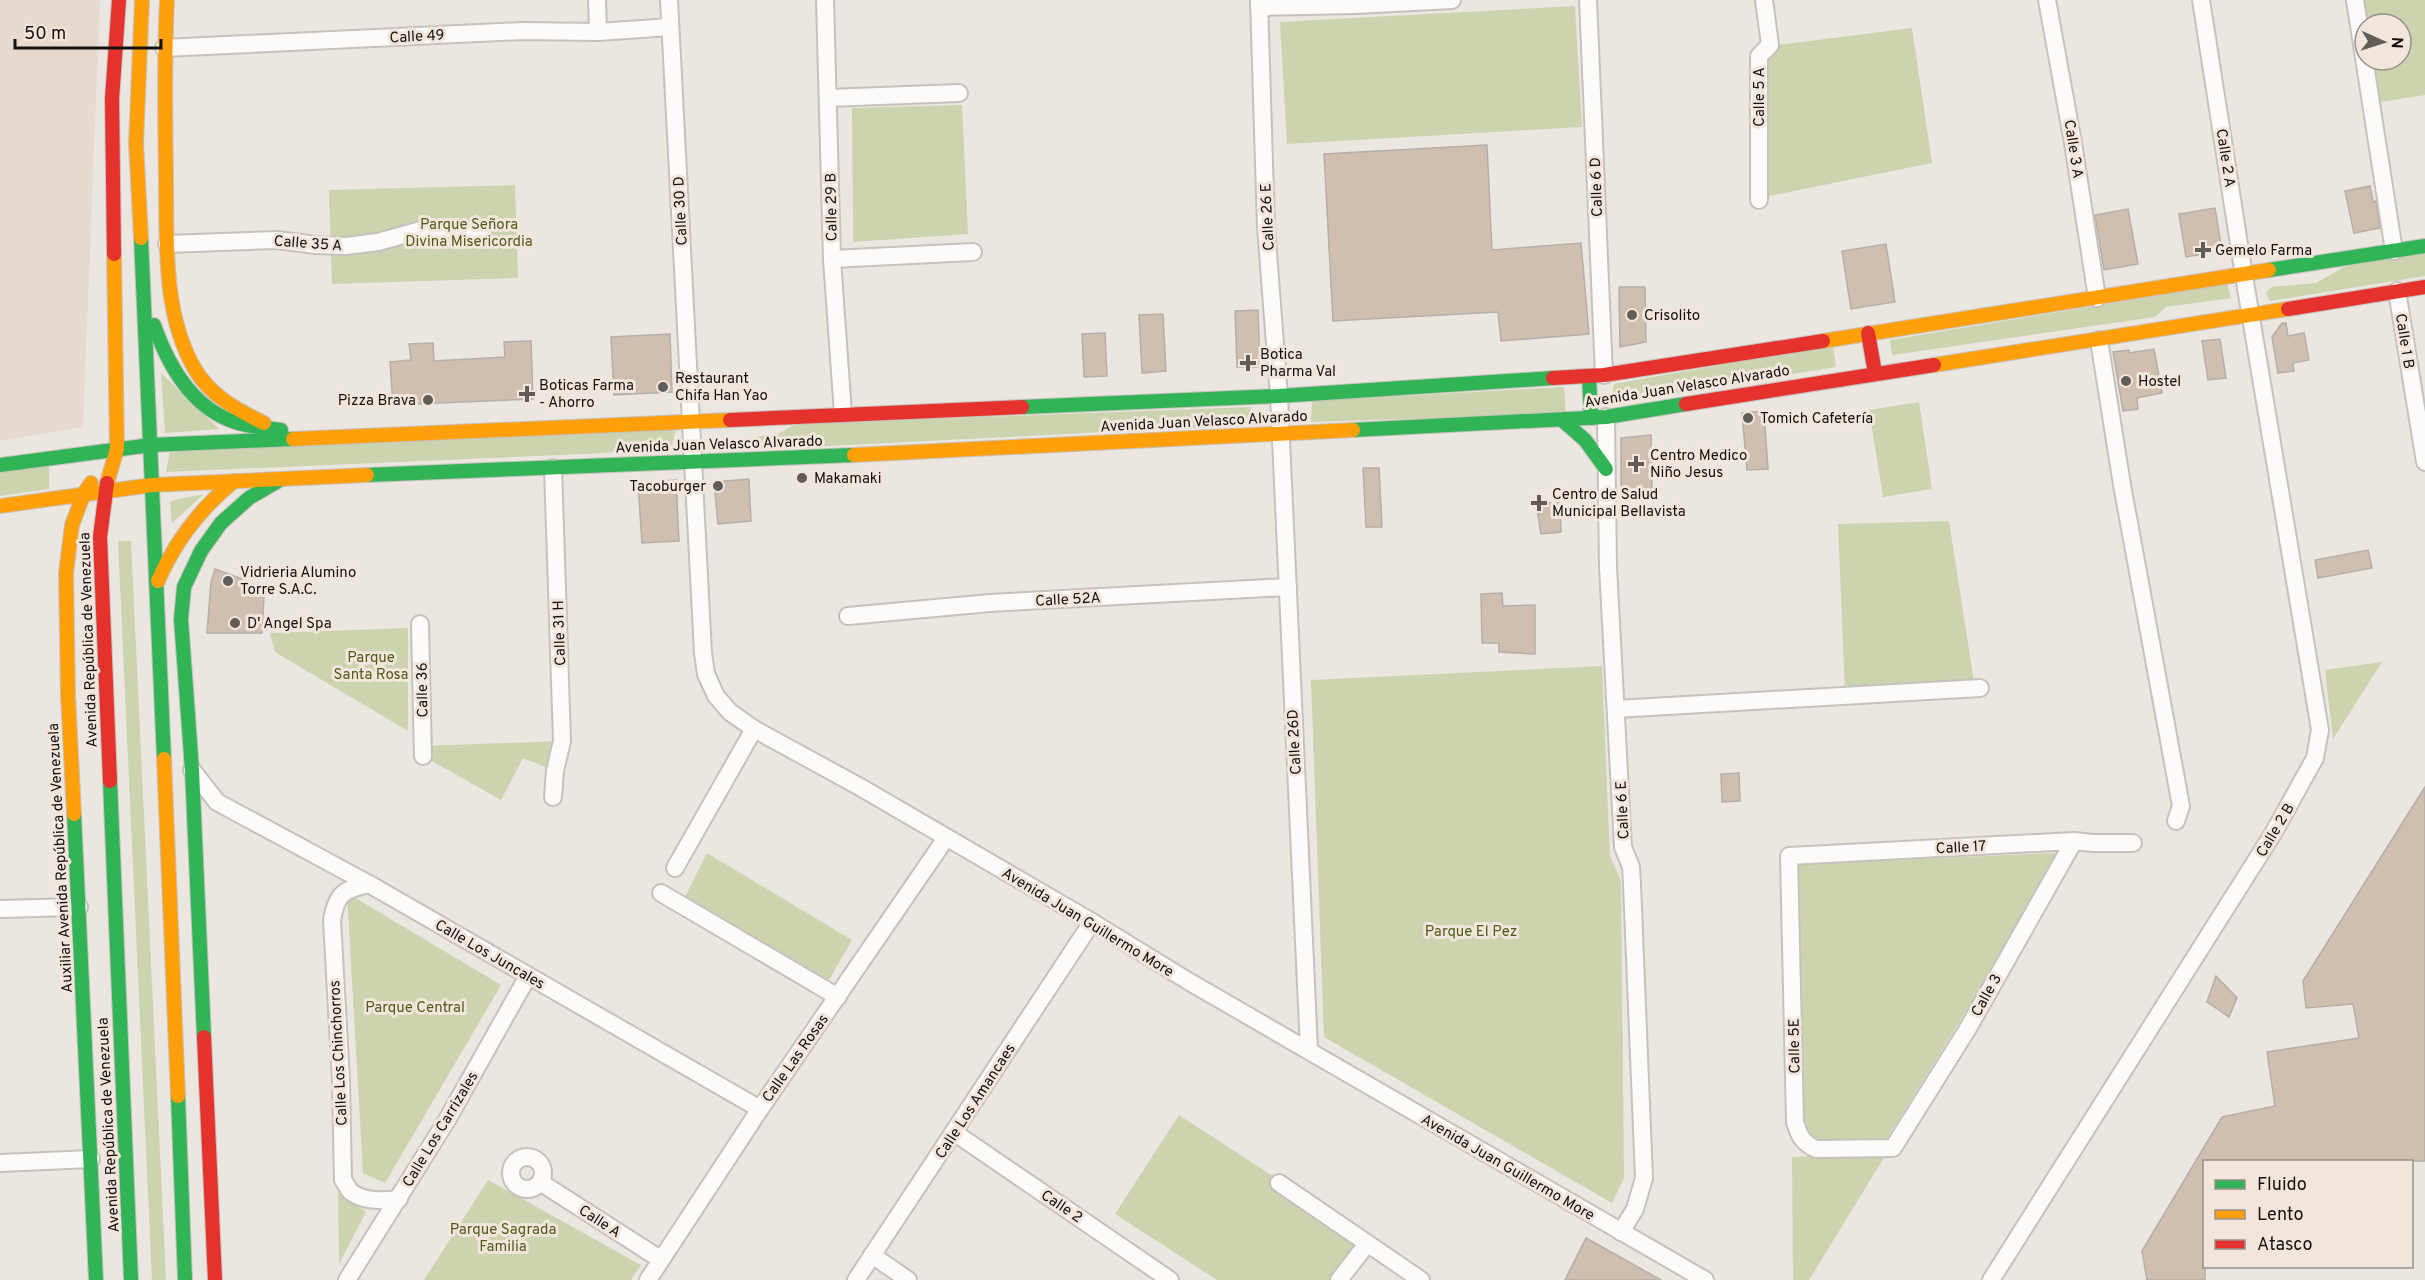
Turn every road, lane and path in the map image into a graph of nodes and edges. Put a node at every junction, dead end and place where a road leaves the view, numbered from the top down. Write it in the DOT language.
graph roads {
  1 [pos="119,0"];
  2 [pos="142,0"];
  3 [pos="168,0"];
  4 [pos="597,0"];
  5 [pos="669,0"];
  6 [pos="825,0"];
  7 [pos="1452,0"];
  8 [pos="1588,0"];
  9 [pos="1764,0"];
  10 [pos="2047,0"];
  11 [pos="2201,0"];
  12 [pos="2355,0"];
  13 [pos="1259,3"];
  14 [pos="670,27"];
  15 [pos="598,32"];
  16 [pos="164,48"];
  17 [pos="960,93"];
  18 [pos="828,98"];
  19 [pos="1759,200"];
  20 [pos="483,231"];
  21 [pos="167,244"];
  22 [pos="2425,246"];
  23 [pos="2394,251"];
  24 [pos="973,252"];
  25 [pos="832,259"];
  26 [pos="2244,276"];
  27 [pos="144,284"];
  28 [pos="2425,287"];
  29 [pos="2397,291"];
  30 [pos="2097,298"];
  31 [pos="2250,315"];
  32 [pos="1868,333"];
  33 [pos="2099,340"];
  34 [pos="1875,373"];
  35 [pos="1596,375"];
  36 [pos="1279,396"];
  37 [pos="843,414"];
  38 [pos="1598,417"];
  39 [pos="1562,420"];
  40 [pos="692,422"];
  41 [pos="281,430"];
  42 [pos="1281,434"];
  43 [pos="342,435"];
  44 [pos="151,445"];
  45 [pos="117,449"];
  46 [pos="694,461"];
  47 [pos="2425,462"];
  48 [pos="0,465"];
  49 [pos="553,468"];
  50 [pos="1605,469"];
  51 [pos="282,478"];
  52 [pos="234,481"];
  53 [pos="152,485"];
  54 [pos="105,491"];
  55 [pos="84,493"];
  56 [pos="0,506"];
  57 [pos="155,587"];
  58 [pos="1288,587"];
  59 [pos="848,616"];
  60 [pos="420,624"];
  61 [pos="1980,688"];
  62 [pos="1616,709"];
  63 [pos="754,729"];
  64 [pos="423,756"];
  65 [pos="192,770"];
  66 [pos="553,797"];
  67 [pos="218,802"];
  68 [pos="2176,821"];
  69 [pos="194,823"];
  70 [pos="946,838"];
  71 [pos="2074,841"];
  72 [pos="2133,843"];
  73 [pos="1789,856"];
  74 [pos="675,868"];
  75 [pos="369,884"];
  76 [pos="661,893"];
  77 [pos="79,907"];
  78 [pos="0,909"];
  79 [pos="1092,922"];
  80 [pos="528,976"];
  81 [pos="838,997"];
  82 [pos="1309,1050"];
  83 [pos="760,1109"];
  84 [pos="955,1133"];
  85 [pos="1893,1148"];
  86 [pos="91,1159"];
  87 [pos="0,1163"];
  88 [pos="540,1182"];
  89 [pos="1279,1183"];
  90 [pos="399,1199"];
  91 [pos="1621,1232"];
  92 [pos="1367,1244"];
  93 [pos="872,1255"];
  94 [pos="660,1259"];
  95 [pos="96,1280"];
  96 [pos="131,1280"];
  97 [pos="185,1280"];
  98 [pos="215,1280"];
  99 [pos="347,1280"];
  100 [pos="648,1280"];
  101 [pos="856,1280"];
  102 [pos="908,1280"];
  103 [pos="1170,1280"];
  104 [pos="1339,1280"];
  105 [pos="1421,1280"];
  106 [pos="1705,1280"];
  107 [pos="1991,1280"];
  1 -- 45 [label="main road, Avenida República de Venezuela"];
  2 -- 27 [label="main road"];
  3 -- 16 [label="main road"];
  4 -- 15 [label="street"];
  5 -- 14 [label="street, Calle 30 D"];
  6 -- 18 [label="street, Calle 29 B"];
  7 -- 13 [label="street"];
  8 -- 35 [label="street, Calle 6 D"];
  9 -- 19 [label="street, Calle 5 A"];
  10 -- 30 [label="street, Calle 3 A"];
  11 -- 26 [label="street, Calle 2 A"];
  12 -- 23 [label="street"];
  13 -- 36 [label="street, Calle 26 E"];
  14 -- 15 [label="street, Calle 49"];
  14 -- 40 [label="street, Calle 30 D"];
  15 -- 16 [label="street, Calle 49"];
  16 -- 21 [label="main road"];
  17 -- 18 [label="street"];
  18 -- 25 [label="street, Calle 29 B"];
  20 -- 21 [label="street, Calle 35 A"];
  21 -- 41 [label="main road"];
  22 -- 23 [label="main road, Avenida Juan Velasco Alvarado"];
  23 -- 26 [label="main road, Avenida Juan Velasco Alvarado"];
  24 -- 25 [label="street"];
  25 -- 37 [label="street, Calle 29 B"];
  26 -- 30 [label="main road, Avenida Juan Velasco Alvarado"];
  26 -- 31 [label="street, Calle 2 A"];
  27 -- 41 [label="main road"];
  27 -- 44 [label="main road"];
  28 -- 29 [label="main road, Avenida Juan Velasco Alvarado"];
  29 -- 31 [label="main road, Avenida Juan Velasco Alvarado"];
  29 -- 47 [label="street, Calle 1 B"];
  30 -- 32 [label="main road, Avenida Juan Velasco Alvarado"];
  31 -- 33 [label="main road, Avenida Juan Velasco Alvarado"];
  31 -- 107 [label="street, Calle 2 B"];
  32 -- 34 [label="main road"];
  32 -- 35 [label="main road, Avenida Juan Velasco Alvarado"];
  33 -- 34 [label="main road, Avenida Juan Velasco Alvarado"];
  33 -- 68 [label="street"];
  34 -- 38 [label="main road, Avenida Juan Velasco Alvarado"];
  35 -- 36 [label="main road, Avenida Juan Velasco Alvarado"];
  35 -- 38 [label="main road"];
  36 -- 37 [label="main road, Avenida Juan Velasco Alvarado"];
  36 -- 42 [label="street, Calle 26 E"];
  37 -- 40 [label="main road, Avenida Juan Velasco Alvarado"];
  38 -- 39 [label="main road, Avenida Juan Velasco Alvarado"];
  38 -- 50 [label="street, Calle 6 E"];
  39 -- 42 [label="main road, Avenida Juan Velasco Alvarado"];
  39 -- 50 [label="main road"];
  40 -- 43 [label="main road, Avenida Juan Velasco Alvarado"];
  40 -- 46 [label="street, Avenida Juan Guillermo More"];
  41 -- 43 [label="main road"];
  42 -- 46 [label="main road, Avenida Juan Velasco Alvarado"];
  42 -- 58 [label="street, Calle 26D"];
  43 -- 44 [label="main road, Avenida Juan Velasco Alvarado"];
  44 -- 45 [label="main road, Avenida Juan Velasco Alvarado"];
  44 -- 53 [label="main road"];
  45 -- 48 [label="main road, Avenida Juan Velasco Alvarado"];
  45 -- 54 [label="main road, Avenida República de Venezuela"];
  45 -- 55 [label="main road, Auxiliar Avenida República de Venezuela"];
  46 -- 49 [label="main road, Avenida Juan Velasco Alvarado"];
  46 -- 63 [label="street, Avenida Juan Guillermo More"];
  49 -- 51 [label="main road, Avenida Juan Velasco Alvarado"];
  49 -- 66 [label="street, Calle 31 H"];
  50 -- 62 [label="street, Calle 6 E"];
  51 -- 52 [label="main road, Avenida Juan Velasco Alvarado"];
  51 -- 65 [label="main road"];
  52 -- 53 [label="main road, Avenida Juan Velasco Alvarado"];
  52 -- 57 [label="main road"];
  53 -- 54 [label="main road, Avenida Juan Velasco Alvarado"];
  53 -- 57 [label="main road"];
  54 -- 55 [label="main road, Avenida Juan Velasco Alvarado"];
  54 -- 96 [label="main road, Avenida República de Venezuela"];
  55 -- 56 [label="main road, Avenida Juan Velasco Alvarado"];
  55 -- 77 [label="main road, Auxiliar Avenida República de Venezuela"];
  57 -- 97 [label="main road"];
  58 -- 59 [label="street, Calle 52A"];
  58 -- 82 [label="street, Calle 26D"];
  60 -- 64 [label="street, Calle 36"];
  61 -- 62 [label="street"];
  62 -- 91 [label="street, Calle 6 E"];
  63 -- 70 [label="street, Avenida Juan Guillermo More"];
  63 -- 74 [label="street"];
  65 -- 67 [label="street, Calle Los Juncales"];
  65 -- 69 [label="main road"];
  67 -- 69 [label="street"];
  67 -- 75 [label="street, Calle Los Juncales"];
  69 -- 98 [label="main road"];
  70 -- 79 [label="street, Avenida Juan Guillermo More"];
  70 -- 81 [label="street, Calle Las Rosas"];
  71 -- 72 [label="street, Calle 17"];
  71 -- 73 [label="street, Calle 17"];
  71 -- 85 [label="street, Calle 3"];
  73 -- 85 [label="street, Calle 5E"];
  75 -- 80 [label="street, Calle Los Juncales"];
  75 -- 90 [label="street, Calle Los Chinchorros"];
  76 -- 81 [label="street"];
  77 -- 78 [label="street"];
  77 -- 86 [label="main road, Auxiliar Avenida República de Venezuela"];
  79 -- 82 [label="street, Avenida Juan Guillermo More"];
  79 -- 84 [label="street, Calle Los Amancaes"];
  80 -- 83 [label="street, Calle Los Juncales"];
  80 -- 90 [label="street, Calle Los Carrizales"];
  81 -- 83 [label="street, Calle Las Rosas"];
  82 -- 91 [label="street, Avenida Juan Guillermo More"];
  83 -- 94 [label="street, Calle Las Rosas"];
  84 -- 93 [label="street, Calle Los Amancaes"];
  84 -- 103 [label="street, Calle 2"];
  86 -- 87 [label="street"];
  86 -- 95 [label="main road, Auxiliar Avenida República de Venezuela"];
  88 -- 94 [label="street, Calle A"];
  89 -- 92 [label="street"];
  90 -- 99 [label="street, Calle Los Carrizales"];
  91 -- 106 [label="street, Avenida Juan Guillermo More"];
  92 -- 104 [label="street"];
  92 -- 105 [label="street"];
  93 -- 101 [label="street, Calle Los Amancaes"];
  93 -- 102 [label="street"];
  94 -- 100 [label="street, Calle Las Rosas"];
}
